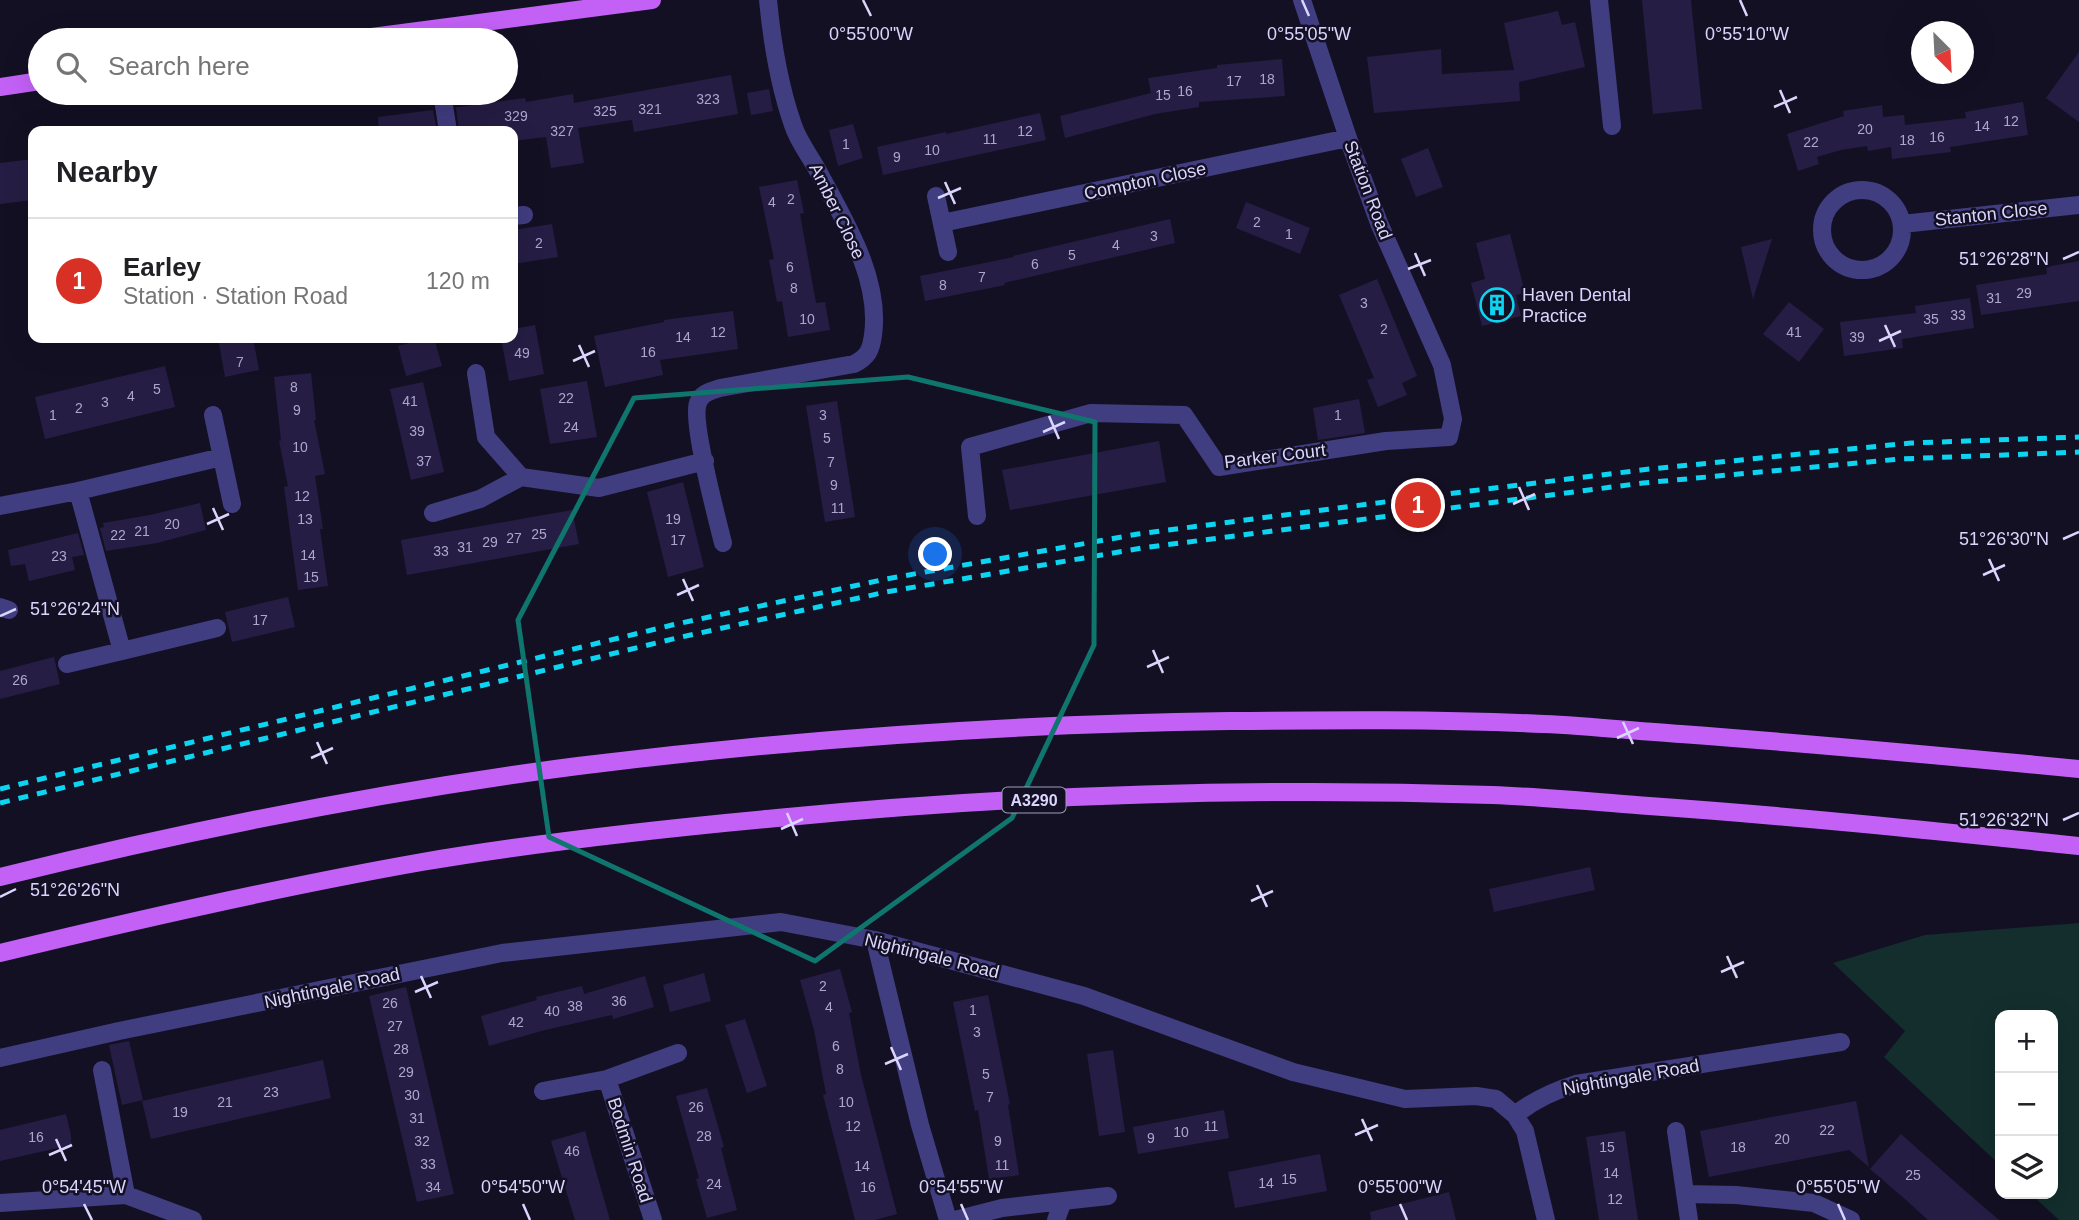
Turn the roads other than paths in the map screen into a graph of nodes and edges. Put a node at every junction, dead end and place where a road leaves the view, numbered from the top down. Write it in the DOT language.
graph roads {
  1 [pos="649,0"];
  2 [pos="768,0"];
  3 [pos="1302,0"];
  4 [pos="1599,0"];
  5 [pos="476,28"];
  6 [pos="28,83"];
  7 [pos="0,87"];
  8 [pos="444,105"];
  9 [pos="447,126"];
  10 [pos="1612,126"];
  11 [pos="1348,138"];
  12 [pos="936,196"];
  13 [pos="2079,205"];
  14 [pos="942,223"];
  15 [pos="1902,224"];
  16 [pos="948,252"];
  17 [pos="476,373"];
  18 [pos="213,415"];
  19 [pos="1386,441"];
  20 [pos="222,457"];
  21 [pos="705,461"];
  22 [pos="521,477"];
  23 [pos="78,491"];
  24 [pos="232,504"];
  25 [pos="0,506"];
  26 [pos="432,513"];
  27 [pos="977,516"];
  28 [pos="723,543"];
  29 [pos="217,628"];
  30 [pos="122,650"];
  31 [pos="67,664"];
  32 [pos="2079,769"];
  33 [pos="2079,846"];
  34 [pos="0,877"];
  35 [pos="875,940"];
  36 [pos="0,953"];
  37 [pos="1841,1042"];
  38 [pos="678,1053"];
  39 [pos="0,1058"];
  40 [pos="102,1070"];
  41 [pos="607,1079"];
  42 [pos="543,1091"];
  43 [pos="1515,1115"];
  44 [pos="1676,1131"];
  45 [pos="1685,1194"];
  46 [pos="126,1195"];
  47 [pos="1108,1196"];
  48 [pos="1063,1201"];
  49 [pos="0,1203"];
  50 [pos="0,1213"];
  51 [pos="6,1220"];
  52 [pos="192,1220"];
  53 [pos="653,1220"];
  54 [pos="948,1220"];
  55 [pos="956,1220"];
  56 [pos="1056,1220"];
  57 [pos="1546,1220"];
  58 [pos="1689,1220"];
  59 [pos="1851,1220"];
  1 -- 5 [label="main road"];
  2 -- 21 [label="street, Amber Close"];
  3 -- 11 [label="street, Station Road"];
  4 -- 10 [label="street"];
  6 -- 7 [label="main road"];
  8 -- 9 [label="street"];
  11 -- 14 [label="street, Compton Close"];
  11 -- 19 [label="street, Station Road"];
  12 -- 14 [label="street"];
  13 -- 15 [label="street, Stanton Close"];
  14 -- 16 [label="street"];
  15 -- 15 [label="street"];
  17 -- 22 [label="street"];
  18 -- 20 [label="street"];
  19 -- 27 [label="street, Parker Court"];
  20 -- 23 [label="street"];
  20 -- 24 [label="street"];
  21 -- 22 [label="street"];
  21 -- 28 [label="street, Amber Close"];
  22 -- 26 [label="street"];
  23 -- 25 [label="street"];
  23 -- 30 [label="street"];
  29 -- 30 [label="street"];
  30 -- 31 [label="street"];
  32 -- 34 [label="main road"];
  33 -- 36 [label="main road, A3290"];
  35 -- 39 [label="street, Nightingale Road"];
  35 -- 43 [label="street, Nightingale Road"];
  35 -- 54 [label="street"];
  37 -- 43 [label="street, Nightingale Road"];
  38 -- 41 [label="street, Bodmin Road"];
  40 -- 46 [label="street"];
  41 -- 42 [label="street, Bodmin Road"];
  41 -- 53 [label="street, Bodmin Road"];
  43 -- 57 [label="street"];
  44 -- 45 [label="street"];
  45 -- 58 [label="street"];
  45 -- 59 [label="street"];
  46 -- 49 [label="street"];
  46 -- 52 [label="street"];
  47 -- 48 [label="street"];
  48 -- 55 [label="street"];
  48 -- 56 [label="street"];
  50 -- 51 [label="street"];
}
